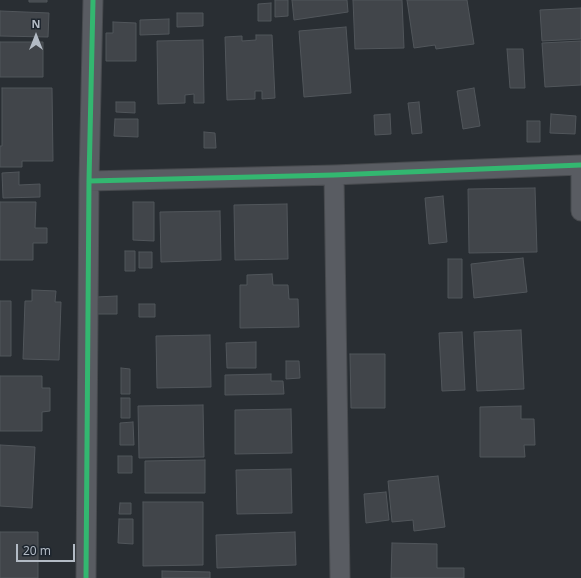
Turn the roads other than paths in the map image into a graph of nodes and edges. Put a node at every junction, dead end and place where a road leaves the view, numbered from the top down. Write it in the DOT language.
graph roads {
  1 [pos="92,0"];
  2 [pos="581,165"];
  3 [pos="334,175"];
  4 [pos="89,181"];
  5 [pos="581,211"];
  6 [pos="86,578"];
  7 [pos="340,578"];
  1 -- 4 [label="street"];
  2 -- 3 [label="street"];
  2 -- 5 [label="street"];
  3 -- 4 [label="street"];
  3 -- 7 [label="street"];
  4 -- 6 [label="street"];
}
